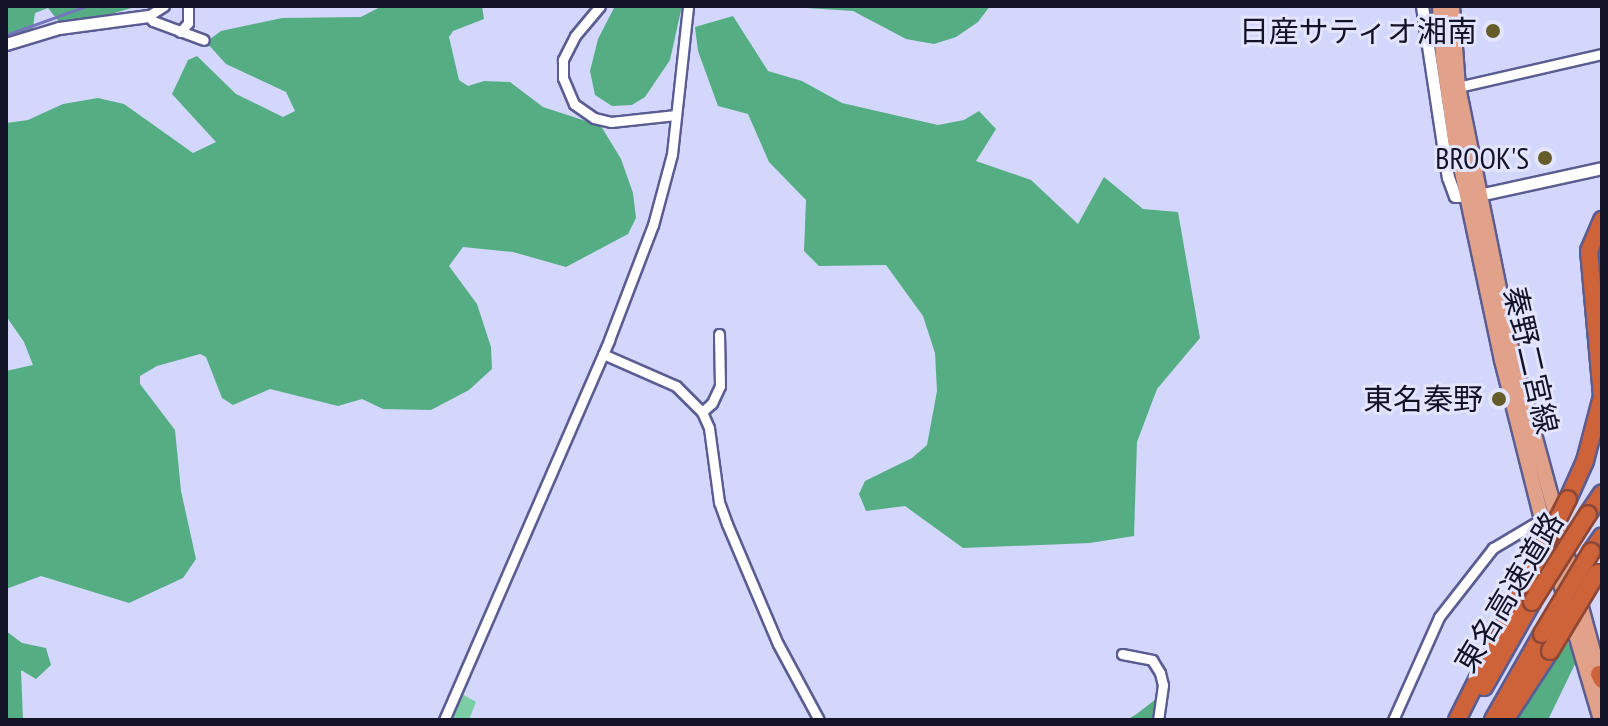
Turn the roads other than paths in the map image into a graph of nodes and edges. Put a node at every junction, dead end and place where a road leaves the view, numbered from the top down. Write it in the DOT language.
graph roads {
  1 [pos="164,6"];
  2 [pos="188,6"];
  3 [pos="600,6"];
  4 [pos="688,6"];
  5 [pos="1422,6"];
  6 [pos="1440,6"];
  7 [pos="1452,6"];
  8 [pos="148,16"];
  9 [pos="180,32"];
  10 [pos="204,40"];
  11 [pos="6,44"];
  12 [pos="1602,54"];
  13 [pos="1458,87"];
  14 [pos="676,115"];
  15 [pos="1602,168"];
  16 [pos="1473,196"];
  17 [pos="1602,220"];
  18 [pos="1602,242"];
  19 [pos="1602,283"];
  20 [pos="719,334"];
  21 [pos="603,354"];
  22 [pos="702,412"];
  23 [pos="1602,493"];
  24 [pos="1542,519"];
  25 [pos="1602,536"];
  26 [pos="1597,564"];
  27 [pos="1122,654"];
  28 [pos="1601,679"];
  29 [pos="444,720"];
  30 [pos="819,720"];
  31 [pos="1158,720"];
  32 [pos="1393,720"];
  33 [pos="1457,720"];
  34 [pos="1467,720"];
  35 [pos="1493,720"];
  36 [pos="1505,720"];
  37 [pos="1601,720"];
  1 -- 8 [label="street"];
  2 -- 9 [label="street"];
  3 -- 14 [label="street"];
  4 -- 14 [label="street"];
  5 -- 16 [label="street"];
  6 -- 16 [label="main road, 秦野二宮線"];
  7 -- 13 [label="main road, 秦野二宮線"];
  8 -- 9 [label="street"];
  8 -- 11 [label="street"];
  9 -- 10 [label="street"];
  12 -- 13 [label="street"];
  13 -- 16 [label="main road, 秦野二宮線"];
  14 -- 21 [label="street"];
  15 -- 16 [label="street"];
  16 -- 24 [label="main road, 秦野二宮線"];
  16 -- 28 [label="main road, 秦野二宮線"];
  17 -- 33 [label="highway, bridge"];
  18 -- 19 [label="highway"];
  20 -- 22 [label="street"];
  21 -- 22 [label="street"];
  21 -- 29 [label="street"];
  22 -- 30 [label="street"];
  23 -- 34 [label="highway, 東名高速道路, bridge"];
  24 -- 32 [label="street"];
  24 -- 37 [label="main road, 秦野二宮線"];
  25 -- 26 [label="highway, 東名高速道路"];
  26 -- 35 [label="highway, 東名高速道路, bridge"];
  26 -- 36 [label="highway, bridge"];
  27 -- 31 [label="street"];
}
